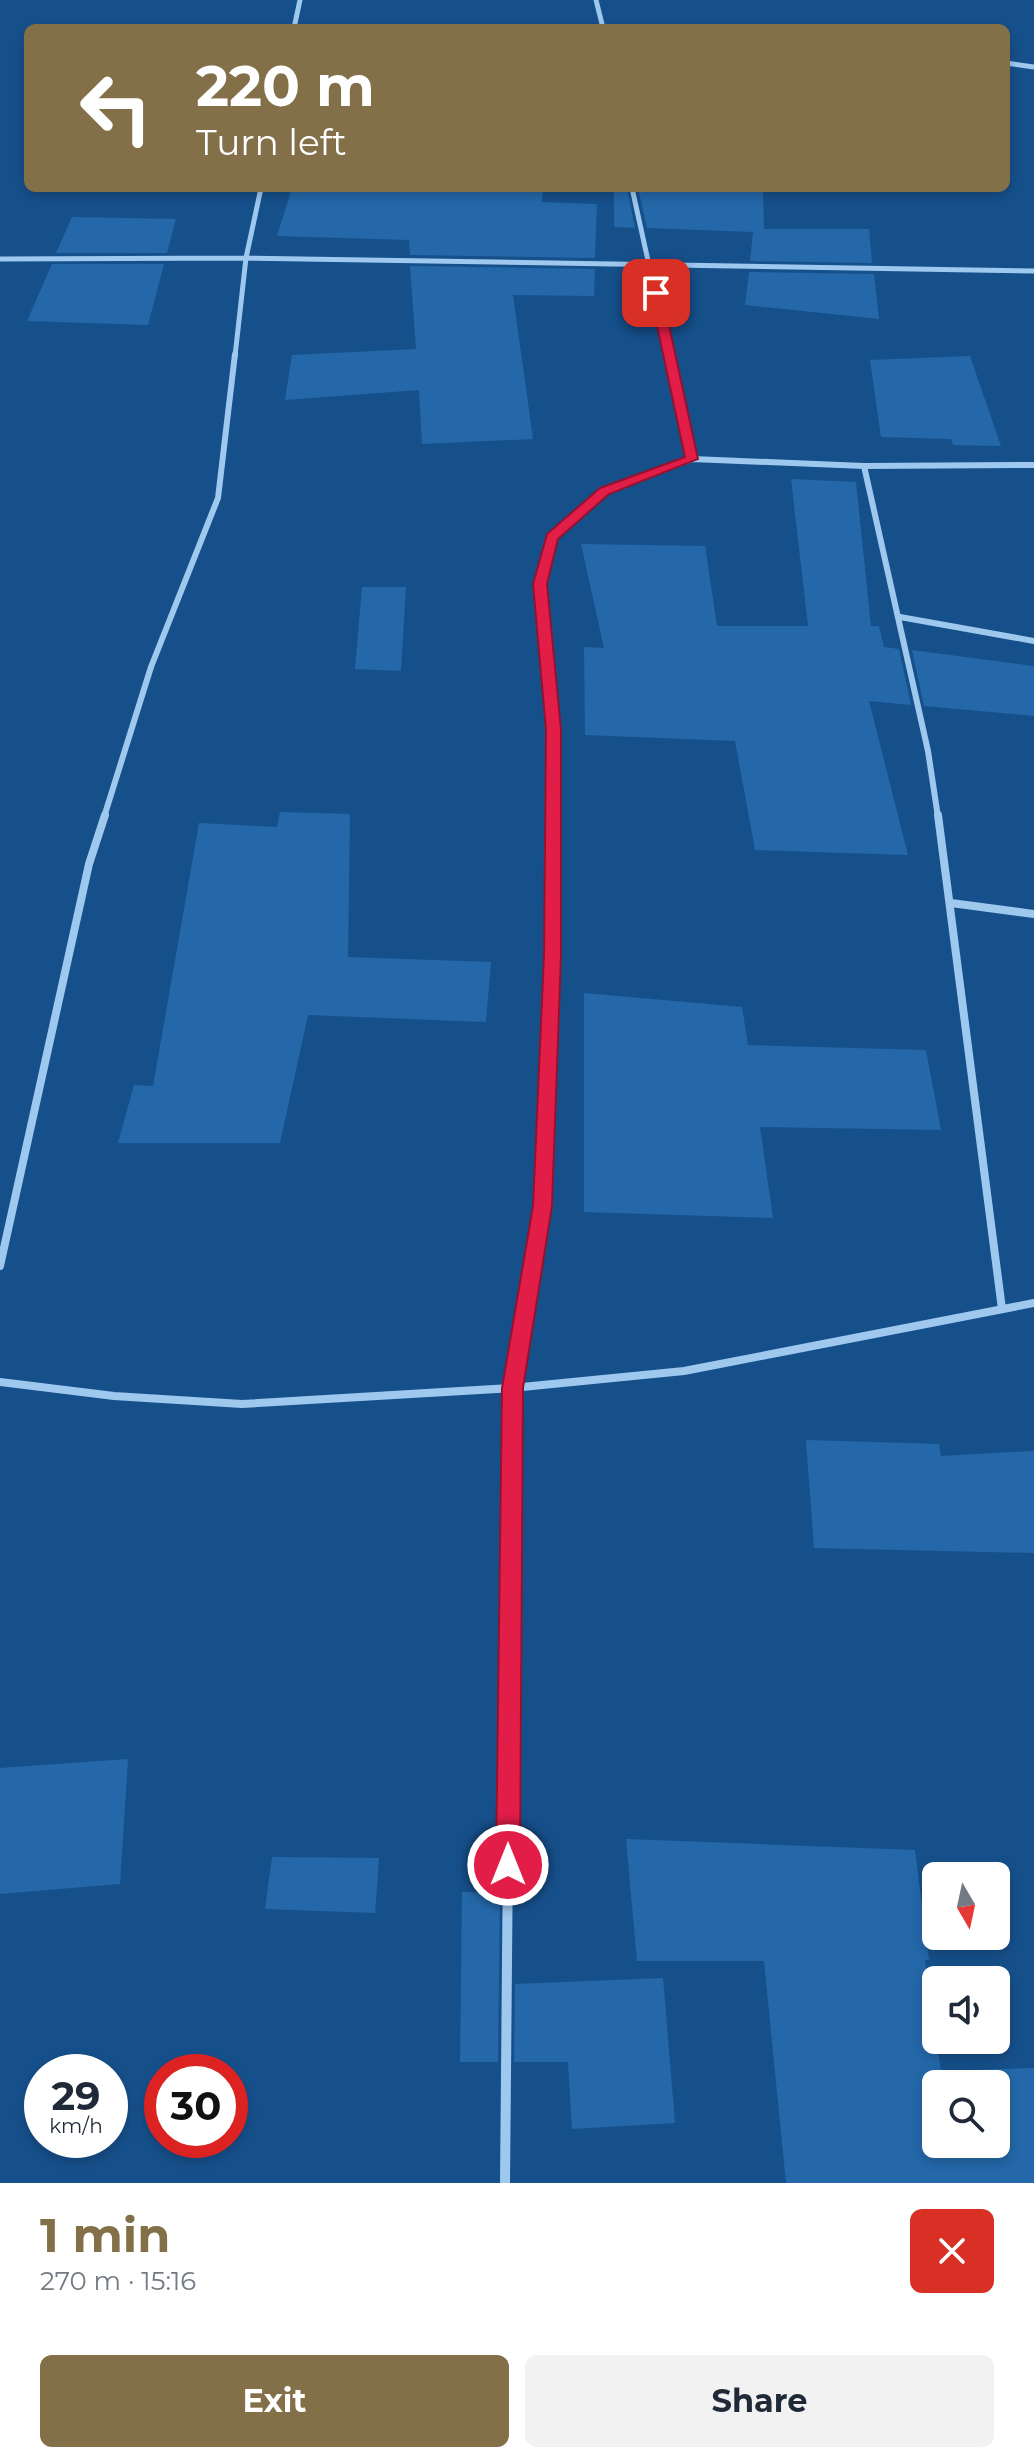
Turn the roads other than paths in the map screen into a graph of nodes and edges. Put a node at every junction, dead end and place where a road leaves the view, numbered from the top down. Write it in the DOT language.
graph roads {
  1 [pos="300,0"];
  2 [pos="596,0"];
  3 [pos="295,24"];
  4 [pos="602,24"];
  5 [pos="1010,64"];
  6 [pos="1034,67"];
  7 [pos="260,192"];
  8 [pos="633,192"];
  9 [pos="246,258"];
  10 [pos="0,259"];
  11 [pos="650,266"];
  12 [pos="1034,271"];
  13 [pos="692,459"];
  14 [pos="1034,465"];
  15 [pos="864,466"];
  16 [pos="900,617"];
  17 [pos="1034,641"];
  18 [pos="951,903"];
  19 [pos="1034,914"];
  20 [pos="0,1266"];
  21 [pos="1034,1303"];
  22 [pos="1002,1309"];
  23 [pos="0,1382"];
  24 [pos="512,1388"];
  25 [pos="505,2183"];
  1 -- 3 [label="street"];
  2 -- 4 [label="street"];
  5 -- 6 [label="street"];
  7 -- 9 [label="street"];
  8 -- 11 [label="street"];
  9 -- 10 [label="street"];
  9 -- 11 [label="street"];
  9 -- 20 [label="street"];
  11 -- 12 [label="street"];
  11 -- 13 [label="street"];
  13 -- 15 [label="street"];
  13 -- 24 [label="street"];
  14 -- 15 [label="street"];
  15 -- 16 [label="street"];
  16 -- 17 [label="street"];
  16 -- 18 [label="street"];
  18 -- 19 [label="street"];
  18 -- 22 [label="street"];
  21 -- 22 [label="street"];
  22 -- 24 [label="street"];
  23 -- 24 [label="street"];
  24 -- 25 [label="street"];
}
